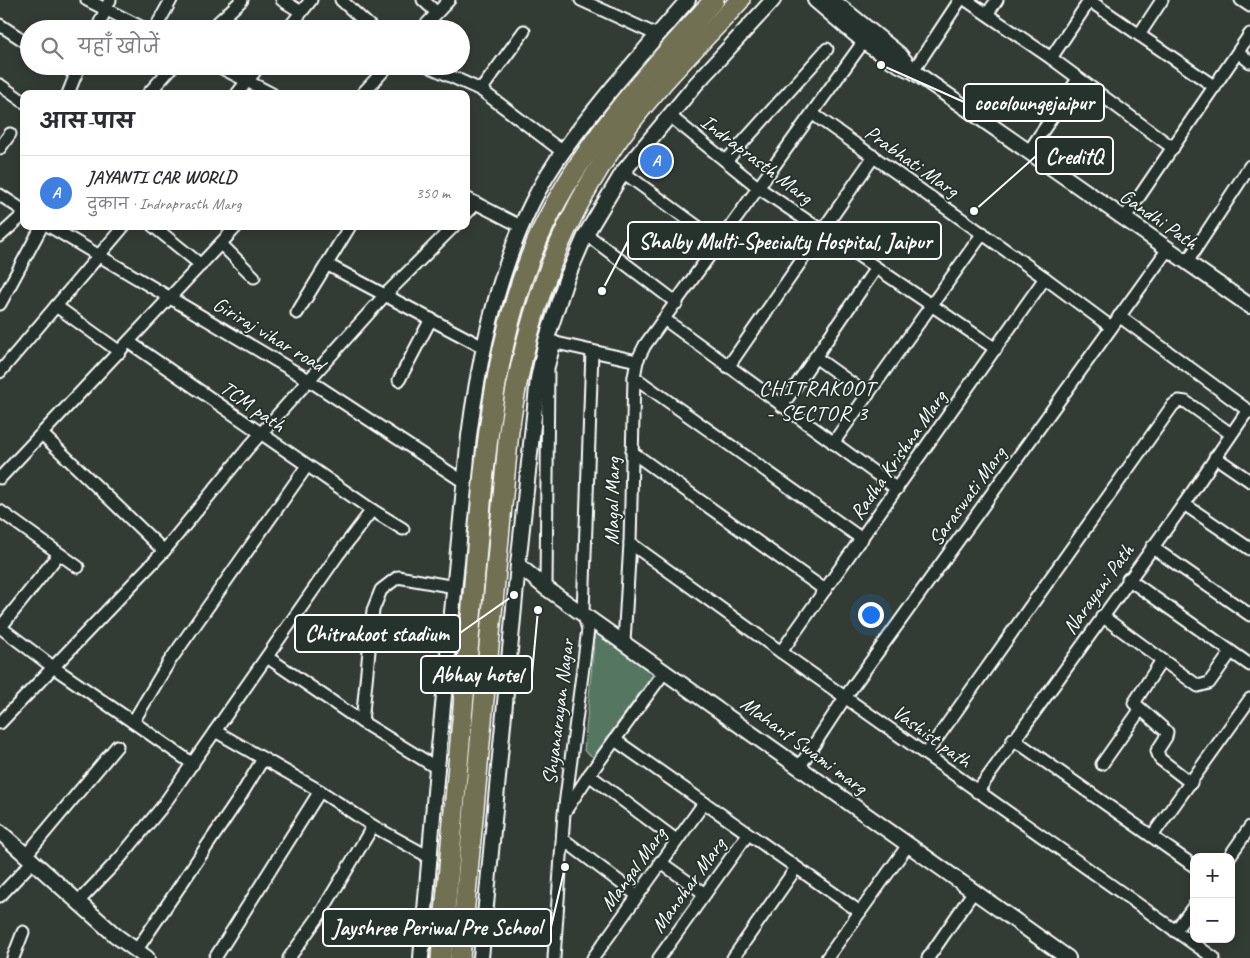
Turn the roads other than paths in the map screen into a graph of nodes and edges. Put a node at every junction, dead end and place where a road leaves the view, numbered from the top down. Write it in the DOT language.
graph roads {
  1 [pos="87,0"];
  2 [pos="171,0"];
  3 [pos="242,0"];
  4 [pos="282,0"];
  5 [pos="311,0"];
  6 [pos="341,0"];
  7 [pos="423,0"];
  8 [pos="449,0"];
  9 [pos="688,0"];
  10 [pos="714,0"];
  11 [pos="740,0"];
  12 [pos="772,0"];
  13 [pos="815,0"];
  14 [pos="832,0"];
  15 [pos="960,0"];
  16 [pos="966,0"];
  17 [pos="997,0"];
  18 [pos="1162,0"];
  19 [pos="1241,0"];
  20 [pos="587,1"];
  21 [pos="1090,1"];
  22 [pos="108,4"];
  23 [pos="1250,6"];
  24 [pos="301,12"];
  25 [pos="436,12"];
  26 [pos="987,14"];
  27 [pos="100,20"];
  28 [pos="132,20"];
  29 [pos="161,20"];
  30 [pos="221,20"];
  31 [pos="295,20"];
  32 [pos="363,20"];
  33 [pos="429,20"];
  34 [pos="0,25"];
  35 [pos="524,31"];
  36 [pos="1139,34"];
  37 [pos="1250,34"];
  38 [pos="657,35"];
  39 [pos="20,38"];
  40 [pos="864,41"];
  41 [pos="827,49"];
  42 [pos="1238,52"];
  43 [pos="1051,58"];
  44 [pos="1250,62"];
  45 [pos="913,71"];
  46 [pos="76,75"];
  47 [pos="165,75"];
  48 [pos="235,75"];
  49 [pos="252,75"];
  50 [pos="380,75"];
  51 [pos="448,75"];
  52 [pos="1078,80"];
  53 [pos="247,81"];
  54 [pos="0,85"];
  55 [pos="1215,86"];
  56 [pos="70,90"];
  57 [pos="152,90"];
  58 [pos="240,90"];
  59 [pos="264,90"];
  60 [pos="366,90"];
  61 [pos="481,90"];
  62 [pos="20,99"];
  63 [pos="813,114"];
  64 [pos="670,116"];
  65 [pos="10,134"];
  66 [pos="0,148"];
  67 [pos="1173,148"];
  68 [pos="563,152"];
  69 [pos="1029,152"];
  70 [pos="874,156"];
  71 [pos="726,161"];
  72 [pos="1250,166"];
  73 [pos="623,172"];
  74 [pos="760,188"];
  75 [pos="0,195"];
  76 [pos="471,201"];
  77 [pos="20,209"];
  78 [pos="20,216"];
  79 [pos="1124,219"];
  80 [pos="522,226"];
  81 [pos="40,230"];
  82 [pos="55,230"];
  83 [pos="121,230"];
  84 [pos="159,230"];
  85 [pos="233,230"];
  86 [pos="348,230"];
  87 [pos="450,230"];
  88 [pos="822,231"];
  89 [pos="983,233"];
  90 [pos="586,234"];
  91 [pos="0,236"];
  92 [pos="720,243"];
  93 [pos="221,244"];
  94 [pos="1168,249"];
  95 [pos="98,257"];
  96 [pos="1187,262"];
  97 [pos="201,265"];
  98 [pos="328,265"];
  99 [pos="876,268"];
  100 [pos="254,278"];
  101 [pos="1045,278"];
  102 [pos="385,295"];
  103 [pos="170,298"];
  104 [pos="677,303"];
  105 [pos="0,304"];
  106 [pos="56,306"];
  107 [pos="932,306"];
  108 [pos="1250,306"];
  109 [pos="297,313"];
  110 [pos="1119,316"];
  111 [pos="431,319"];
  112 [pos="664,319"];
  113 [pos="1111,327"];
  114 [pos="550,341"];
  115 [pos="129,342"];
  116 [pos="483,346"];
  117 [pos="996,349"];
  118 [pos="592,351"];
  119 [pos="120,352"];
  120 [pos="816,357"];
  121 [pos="637,361"];
  122 [pos="728,367"];
  123 [pos="0,372"];
  124 [pos="634,377"];
  125 [pos="399,380"];
  126 [pos="310,381"];
  127 [pos="868,395"];
  128 [pos="782,406"];
  129 [pos="1249,411"];
  130 [pos="42,434"];
  131 [pos="261,434"];
  132 [pos="1231,434"];
  133 [pos="833,443"];
  134 [pos="632,452"];
  135 [pos="1215,457"];
  136 [pos="307,466"];
  137 [pos="0,478"];
  138 [pos="464,482"];
  139 [pos="1250,482"];
  140 [pos="897,489"];
  141 [pos="1184,504"];
  142 [pos="372,510"];
  143 [pos="0,511"];
  144 [pos="403,529"];
  145 [pos="862,539"];
  146 [pos="630,543"];
  147 [pos="1152,547"];
  148 [pos="1250,549"];
  149 [pos="164,551"];
  150 [pos="59,554"];
  151 [pos="518,564"];
  152 [pos="78,567"];
  153 [pos="1128,579"];
  154 [pos="455,587"];
  155 [pos="546,588"];
  156 [pos="825,590"];
  157 [pos="583,613"];
  158 [pos="1250,615"];
  159 [pos="1102,616"];
  160 [pos="0,627"];
  161 [pos="624,642"];
  162 [pos="781,652"];
  163 [pos="1231,652"];
  164 [pos="267,657"];
  165 [pos="1162,660"];
  166 [pos="1250,665"];
  167 [pos="53,667"];
  168 [pos="665,671"];
  169 [pos="846,696"];
  170 [pos="1250,699"];
  171 [pos="1140,710"];
  172 [pos="132,722"];
  173 [pos="362,722"];
  174 [pos="0,723"];
  175 [pos="216,731"];
  176 [pos="1013,739"];
  177 [pos="615,740"];
  178 [pos="117,746"];
  179 [pos="926,754"];
  180 [pos="263,759"];
  181 [pos="193,764"];
  182 [pos="1102,764"];
  183 [pos="800,766"];
  184 [pos="437,768"];
  185 [pos="589,775"];
  186 [pos="1191,784"];
  187 [pos="320,791"];
  188 [pos="977,792"];
  189 [pos="704,803"];
  190 [pos="564,813"];
  191 [pos="373,826"];
  192 [pos="1250,827"];
  193 [pos="0,832"];
  194 [pos="748,834"];
  195 [pos="1152,836"];
  196 [pos="564,840"];
  197 [pos="676,840"];
  198 [pos="908,845"];
  199 [pos="1232,853"];
  200 [pos="29,858"];
  201 [pos="431,858"];
  202 [pos="660,862"];
  203 [pos="1190,863"];
  204 [pos="796,868"];
  205 [pos="974,891"];
  206 [pos="705,894"];
  207 [pos="637,895"];
  208 [pos="0,896"];
  209 [pos="78,902"];
  210 [pos="1190,911"];
  211 [pos="860,912"];
  212 [pos="1175,931"];
  213 [pos="23,932"];
  214 [pos="142,955"];
  215 [pos="13,958"];
  216 [pos="215,958"];
  217 [pos="289,958"];
  218 [pos="421,958"];
  219 [pos="441,958"];
  220 [pos="460,958"];
  221 [pos="481,958"];
  222 [pos="554,958"];
  223 [pos="593,958"];
  224 [pos="659,958"];
  225 [pos="733,958"];
  226 [pos="827,958"];
  227 [pos="928,958"];
  228 [pos="1068,958"];
  229 [pos="1214,958"];
  1 -- 22 [label="street"];
  2 -- 29 [label="street"];
  3 -- 30 [label="street"];
  4 -- 24 [label="street"];
  5 -- 24 [label="street"];
  6 -- 32 [label="street"];
  7 -- 25 [label="street"];
  8 -- 25 [label="street"];
  9 -- 38 [label="street"];
  10 -- 219 [label="highway"];
  11 -- 220 [label="highway"];
  12 -- 64 [label="street"];
  13 -- 40 [label="street"];
  14 -- 45 [label="street, Gandhi Path"];
  15 -- 45 [label="street"];
  16 -- 26 [label="street"];
  17 -- 26 [label="street"];
  18 -- 36 [label="street"];
  19 -- 23 [label="street"];
  20 -- 38 [label="street"];
  21 -- 36 [label="street"];
  21 -- 43 [label="street"];
  22 -- 27 [label="street"];
  22 -- 28 [label="street"];
  24 -- 31 [label="street"];
  25 -- 33 [label="street"];
  26 -- 43 [label="street"];
  34 -- 39 [label="street"];
  35 -- 61 [label="street"];
  36 -- 55 [label="street"];
  37 -- 42 [label="street"];
  38 -- 68 [label="street"];
  40 -- 45 [label="street"];
  40 -- 63 [label="street, Magal Marg"];
  41 -- 71 [label="street"];
  42 -- 44 [label="street"];
  42 -- 55 [label="street"];
  43 -- 52 [label="street"];
  45 -- 69 [label="street, Gandhi Path"];
  46 -- 56 [label="street"];
  47 -- 57 [label="street"];
  48 -- 53 [label="street"];
  49 -- 53 [label="street"];
  50 -- 60 [label="street"];
  51 -- 61 [label="street"];
  52 -- 67 [label="street"];
  52 -- 69 [label="street"];
  53 -- 58 [label="street"];
  53 -- 59 [label="street"];
  54 -- 62 [label="street"];
  55 -- 67 [label="street"];
  61 -- 68 [label="street"];
  63 -- 70 [label="street, Prabhati Marg"];
  63 -- 74 [label="street, Magal Marg"];
  64 -- 71 [label="street, Indraprasth Marg"];
  64 -- 73 [label="street"];
  65 -- 66 [label="street"];
  67 -- 79 [label="street"];
  68 -- 80 [label="street"];
  69 -- 79 [label="street, Gandhi Path"];
  70 -- 88 [label="street"];
  70 -- 89 [label="street, Prabhati Marg"];
  71 -- 74 [label="street, Indraprasth Marg"];
  72 -- 96 [label="street"];
  73 -- 90 [label="street"];
  73 -- 92 [label="street"];
  74 -- 88 [label="street, Indraprasth Marg"];
  74 -- 92 [label="street, Magal Marg"];
  75 -- 77 [label="street"];
  76 -- 80 [label="street"];
  78 -- 91 [label="street"];
  79 -- 94 [label="street, Gandhi Path"];
  80 -- 116 [label="street"];
  81 -- 105 [label="street"];
  82 -- 95 [label="street, Giriraj vihar road"];
  83 -- 95 [label="street"];
  84 -- 97 [label="street"];
  85 -- 93 [label="street"];
  86 -- 98 [label="street"];
  87 -- 102 [label="street"];
  88 -- 99 [label="street, Indraprasth Marg"];
  88 -- 122 [label="street"];
  89 -- 101 [label="street, Prabhati Marg"];
  89 -- 107 [label="street"];
  90 -- 104 [label="street"];
  90 -- 114 [label="street"];
  92 -- 104 [label="street, Magal Marg"];
  93 -- 97 [label="street"];
  93 -- 100 [label="street"];
  94 -- 96 [label="street, Gandhi Path"];
  94 -- 110 [label="street, Saraswati Marg"];
  95 -- 103 [label="street, Giriraj vihar road"];
  95 -- 106 [label="street"];
  96 -- 108 [label="street, Gandhi Path"];
  97 -- 103 [label="street"];
  98 -- 102 [label="street"];
  98 -- 109 [label="street"];
  99 -- 107 [label="street, Indraprasth Marg"];
  99 -- 120 [label="street"];
  101 -- 113 [label="street, Prabhati Marg"];
  101 -- 117 [label="street, Radha Krishna Marg"];
  102 -- 111 [label="street"];
  102 -- 126 [label="street"];
  103 -- 115 [label="street"];
  103 -- 126 [label="street, Giriraj vihar road"];
  104 -- 112 [label="street, Magal Marg"];
  106 -- 119 [label="street"];
  106 -- 123 [label="street"];
  107 -- 117 [label="street, Indraprasth Marg"];
  107 -- 127 [label="street"];
  110 -- 113 [label="street, Saraswati Marg"];
  110 -- 129 [label="street"];
  111 -- 116 [label="street"];
  111 -- 125 [label="street"];
  112 -- 121 [label="street, Magal Marg"];
  112 -- 122 [label="street"];
  113 -- 169 [label="street, Saraswati Marg"];
  114 -- 118 [label="street"];
  114 -- 151 [label="street"];
  114 -- 155 [label="street"];
  115 -- 119 [label="street"];
  115 -- 131 [label="street, TCM path"];
  116 -- 138 [label="street"];
  117 -- 140 [label="street, Radha Krishna Marg"];
  118 -- 121 [label="street"];
  118 -- 157 [label="street, Shyanarayan Nagar"];
  119 -- 130 [label="street"];
  120 -- 127 [label="street"];
  120 -- 128 [label="street"];
  121 -- 124 [label="street, Magal Marg"];
  122 -- 128 [label="street"];
  124 -- 134 [label="street, Magal Marg"];
  124 -- 145 [label="street"];
  126 -- 131 [label="street"];
  126 -- 138 [label="street, Giriraj vihar road"];
  127 -- 133 [label="street"];
  128 -- 133 [label="street"];
  129 -- 132 [label="street, Narayani Path"];
  130 -- 137 [label="street"];
  130 -- 149 [label="street"];
  131 -- 136 [label="street, TCM path"];
  131 -- 149 [label="street"];
  132 -- 135 [label="street, Narayani Path"];
  132 -- 179 [label="street"];
  133 -- 140 [label="street"];
  134 -- 146 [label="street, Magal Marg"];
  134 -- 156 [label="street"];
  135 -- 139 [label="street"];
  135 -- 141 [label="street, Narayani Path"];
  136 -- 142 [label="street, TCM path"];
  136 -- 172 [label="street"];
  138 -- 154 [label="street"];
  140 -- 145 [label="street, Radha Krishna Marg"];
  141 -- 147 [label="street, Narayani Path"];
  141 -- 148 [label="street"];
  142 -- 144 [label="street, TCM path"];
  142 -- 164 [label="street"];
  143 -- 150 [label="street"];
  145 -- 156 [label="street, Radha Krishna Marg"];
  146 -- 161 [label="street, Magal Marg"];
  146 -- 162 [label="street, Vashist path"];
  147 -- 153 [label="street, Narayani Path"];
  147 -- 158 [label="street"];
  149 -- 167 [label="street"];
  150 -- 152 [label="street"];
  150 -- 160 [label="street"];
  151 -- 155 [label="street, Mahant Swami marg"];
  151 -- 221 [label="street"];
  153 -- 159 [label="street, Narayani Path"];
  153 -- 163 [label="street"];
  154 -- 173 [label="street"];
  154 -- 184 [label="street"];
  155 -- 157 [label="street, Mahant Swami marg"];
  156 -- 162 [label="street, Radha Krishna Marg"];
  157 -- 161 [label="street, Mahant Swami marg"];
  157 -- 190 [label="street, Shyanarayan Nagar"];
  159 -- 165 [label="street"];
  159 -- 176 [label="street, Narayani Path"];
  160 -- 167 [label="street"];
  161 -- 168 [label="street, Mahant Swami marg"];
  162 -- 169 [label="street, Vashist path"];
  163 -- 165 [label="street"];
  163 -- 166 [label="street"];
  164 -- 173 [label="street"];
  164 -- 175 [label="street"];
  165 -- 171 [label="street"];
  167 -- 172 [label="street"];
  167 -- 174 [label="street"];
  168 -- 177 [label="street"];
  168 -- 183 [label="street, Mahant Swami marg"];
  169 -- 179 [label="street, Vashist path"];
  169 -- 183 [label="street, Saraswati Marg"];
  170 -- 186 [label="street"];
  171 -- 182 [label="street"];
  171 -- 186 [label="street"];
  172 -- 181 [label="street"];
  173 -- 184 [label="street"];
  175 -- 180 [label="street"];
  175 -- 181 [label="street"];
  176 -- 188 [label="street, Narayani Path"];
  176 -- 195 [label="street"];
  177 -- 185 [label="street"];
  177 -- 189 [label="street"];
  178 -- 200 [label="street"];
  179 -- 188 [label="street, Vashist path"];
  180 -- 187 [label="street"];
  180 -- 214 [label="street"];
  181 -- 209 [label="street"];
  183 -- 198 [label="street, Mahant Swami marg"];
  184 -- 201 [label="street"];
  185 -- 190 [label="street"];
  185 -- 197 [label="street"];
  186 -- 195 [label="street"];
  187 -- 191 [label="street"];
  187 -- 216 [label="street"];
  188 -- 212 [label="street, Vashist path"];
  189 -- 194 [label="street"];
  189 -- 197 [label="street, Mangal Marg"];
  190 -- 196 [label="street, Shyanarayan Nagar"];
  191 -- 201 [label="street"];
  191 -- 217 [label="street"];
  192 -- 199 [label="street"];
  193 -- 200 [label="street"];
  194 -- 204 [label="street"];
  194 -- 206 [label="street, Manohar Marg"];
  195 -- 203 [label="street"];
  196 -- 207 [label="street"];
  196 -- 222 [label="street, Shyanarayan Nagar"];
  197 -- 202 [label="street, Mangal Marg"];
  198 -- 205 [label="street, Mahant Swami marg"];
  198 -- 211 [label="street"];
  200 -- 208 [label="street"];
  200 -- 209 [label="street"];
  201 -- 218 [label="street"];
  202 -- 206 [label="street"];
  202 -- 207 [label="street, Mangal Marg"];
  204 -- 211 [label="street"];
  204 -- 225 [label="street"];
  205 -- 227 [label="street"];
  205 -- 228 [label="street, Mahant Swami marg"];
  206 -- 224 [label="street, Manohar Marg"];
  207 -- 223 [label="street, Mangal Marg"];
  209 -- 214 [label="street"];
  210 -- 212 [label="street"];
  211 -- 226 [label="street"];
  212 -- 229 [label="street, Vashist path"];
  213 -- 215 [label="street"];
}
